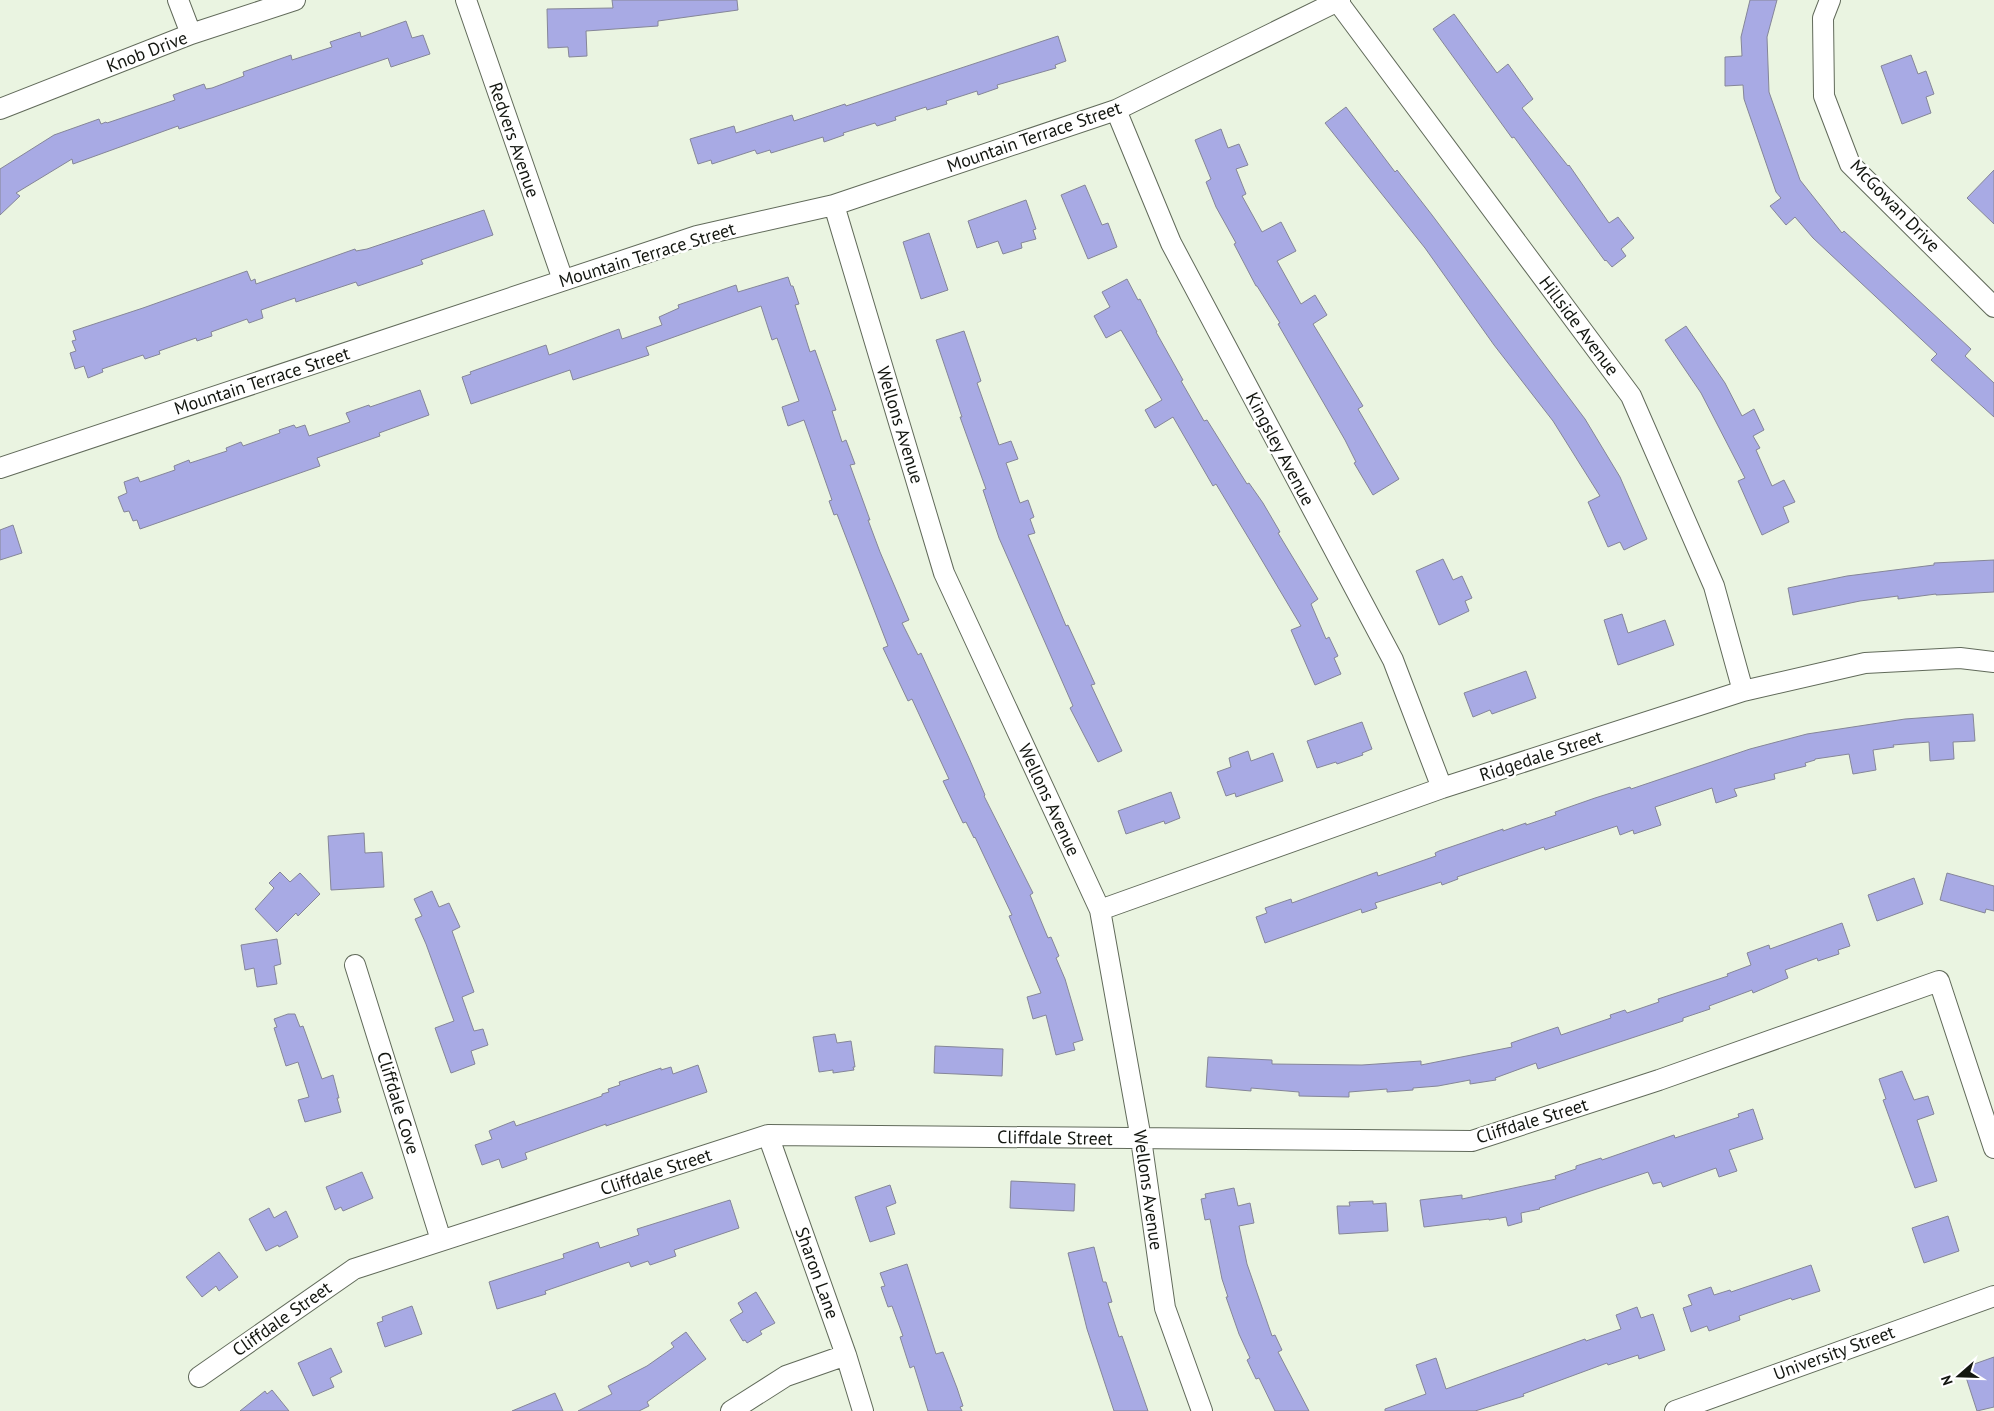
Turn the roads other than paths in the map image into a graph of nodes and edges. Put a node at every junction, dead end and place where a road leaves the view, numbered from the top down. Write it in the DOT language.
graph roads {
  1 [pos="178,0"];
  2 [pos="295,0"];
  3 [pos="466,0"];
  4 [pos="1830,0"];
  5 [pos="1339,1"];
  6 [pos="191,34"];
  7 [pos="0,109"];
  8 [pos="1116,110"];
  9 [pos="834,205"];
  10 [pos="563,280"];
  11 [pos="1994,307"];
  12 [pos="0,468"];
  13 [pos="1994,662"];
  14 [pos="1744,691"];
  15 [pos="1442,788"];
  16 [pos="1100,910"];
  17 [pos="355,965"];
  18 [pos="768,1135"];
  19 [pos="1141,1139"];
  20 [pos="1994,1148"];
  21 [pos="441,1240"];
  22 [pos="1994,1296"];
  23 [pos="846,1355"];
  24 [pos="199,1378"];
  25 [pos="1685,1409"];
  26 [pos="731,1411"];
  27 [pos="864,1411"];
  28 [pos="1202,1411"];
  1 -- 6 [label="street"];
  2 -- 6 [label="street, Knob Drive"];
  3 -- 10 [label="street, Redvers Avenue"];
  4 -- 11 [label="street, McGowan Drive"];
  5 -- 8 [label="street, Mountain Terrace Street"];
  5 -- 14 [label="street, Hillside Avenue"];
  6 -- 7 [label="street, Knob Drive"];
  8 -- 9 [label="street, Mountain Terrace Street"];
  8 -- 15 [label="street, Kingsley Avenue"];
  9 -- 10 [label="street, Mountain Terrace Street"];
  9 -- 16 [label="street, Wellons Avenue"];
  10 -- 12 [label="street, Mountain Terrace Street"];
  13 -- 14 [label="street, Ridgedale Street"];
  14 -- 15 [label="street, Ridgedale Street"];
  15 -- 16 [label="street, Ridgedale Street"];
  16 -- 19 [label="street, Wellons Avenue"];
  17 -- 21 [label="street, Cliffdale Cove"];
  18 -- 19 [label="street, Cliffdale Street"];
  18 -- 21 [label="street, Cliffdale Street"];
  18 -- 23 [label="street, Sharon Lane"];
  19 -- 20 [label="street, Cliffdale Street"];
  19 -- 28 [label="street, Wellons Avenue"];
  21 -- 24 [label="street, Cliffdale Street"];
  22 -- 25 [label="street, University Street"];
  23 -- 26 [label="street"];
  23 -- 27 [label="street, Sharon Lane"];
}
